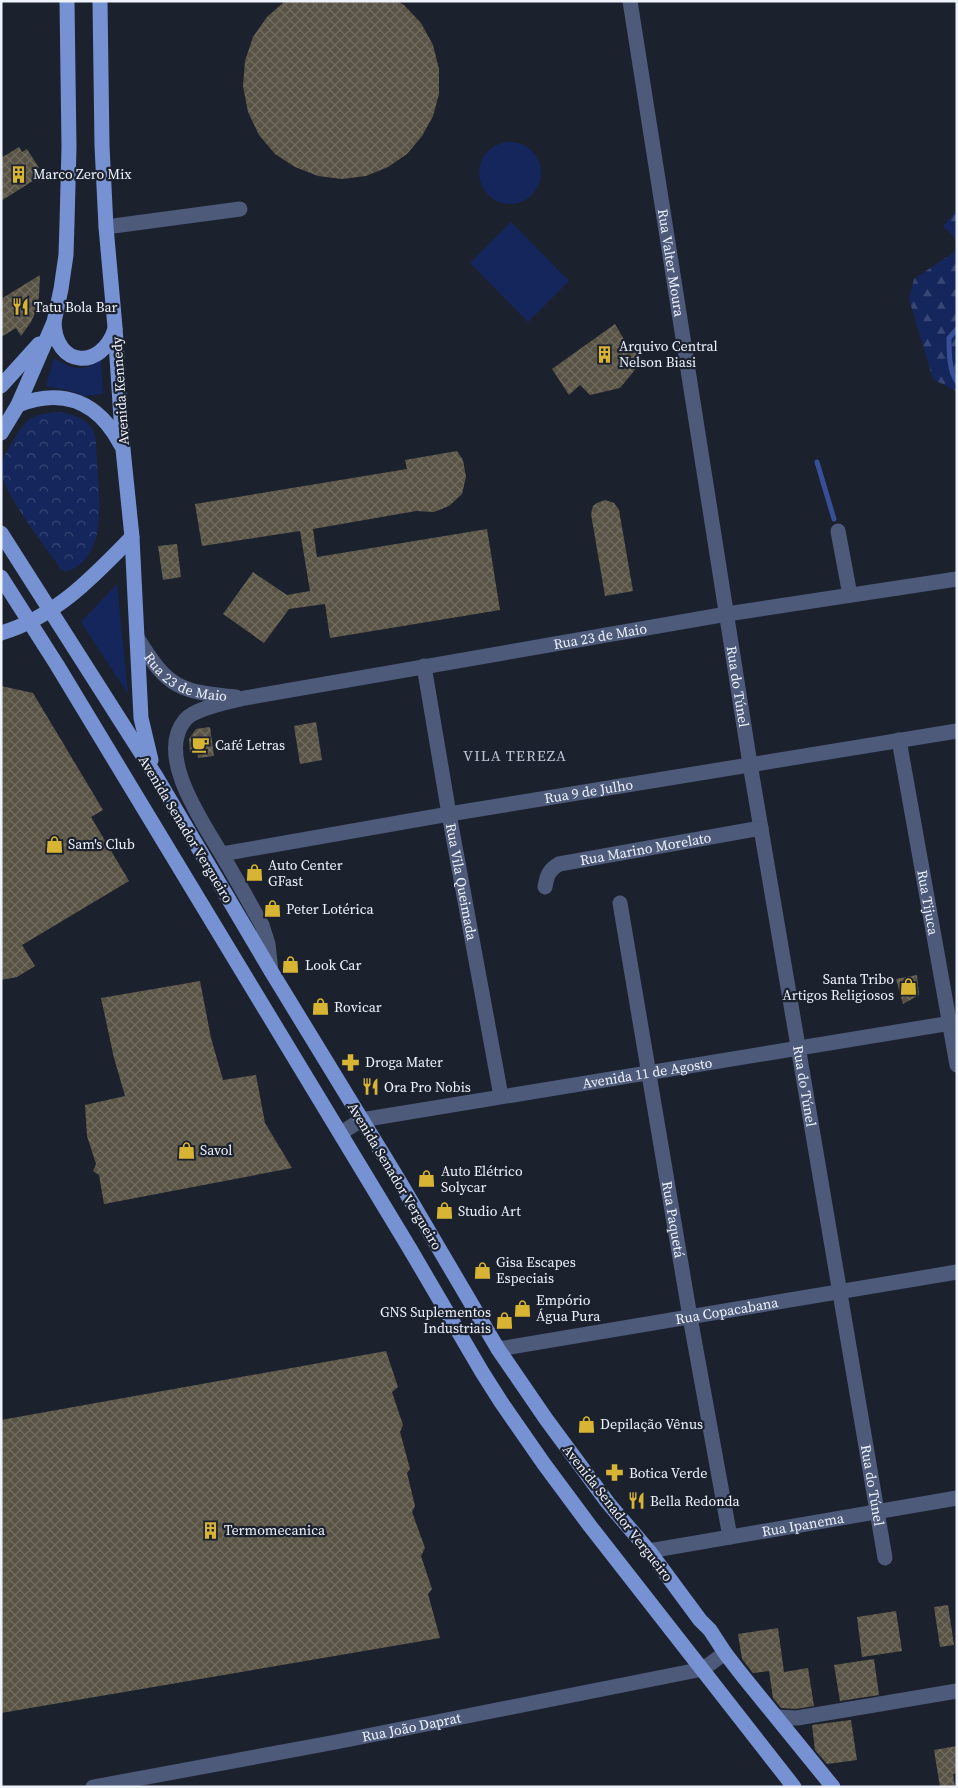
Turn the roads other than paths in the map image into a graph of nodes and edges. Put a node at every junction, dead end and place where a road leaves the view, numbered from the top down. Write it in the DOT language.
graph roads {
  1 [pos="67,1"];
  2 [pos="100,1"];
  3 [pos="630,1"];
  4 [pos="240,209"];
  5 [pos="106,227"];
  6 [pos="52,326"];
  7 [pos="115,327"];
  8 [pos="1,386"];
  9 [pos="18,405"];
  10 [pos="1,433"];
  11 [pos="123,449"];
  12 [pos="838,530"];
  13 [pos="1,533"];
  14 [pos="132,537"];
  15 [pos="1,577"];
  16 [pos="957,579"];
  17 [pos="850,595"];
  18 [pos="50,610"];
  19 [pos="727,614"];
  20 [pos="30,620"];
  21 [pos="1,633"];
  22 [pos="138,639"];
  23 [pos="424,666"];
  24 [pos="245,698"];
  25 [pos="957,731"];
  26 [pos="899,740"];
  27 [pos="750,764"];
  28 [pos="157,778"];
  29 [pos="449,814"];
  30 [pos="761,828"];
  31 [pos="222,854"];
  32 [pos="545,887"];
  33 [pos="620,903"];
  34 [pos="271,971"];
  35 [pos="953,1023"];
  36 [pos="799,1049"];
  37 [pos="957,1065"];
  38 [pos="650,1072"];
  39 [pos="501,1096"];
  40 [pos="361,1120"];
  41 [pos="341,1133"];
  42 [pos="957,1272"];
  43 [pos="840,1292"];
  44 [pos="690,1317"];
  45 [pos="498,1349"];
  46 [pos="957,1498"];
  47 [pos="877,1512"];
  48 [pos="730,1537"];
  49 [pos="649,1551"];
  50 [pos="885,1558"];
  51 [pos="725,1653"];
  52 [pos="703,1669"];
  53 [pos="957,1691"];
  54 [pos="777,1717"];
  55 [pos="93,1787"];
  56 [pos="794,1787"];
  57 [pos="832,1787"];
  1 -- 6 [label="main road"];
  2 -- 5 [label="main road, Avenida Kennedy"];
  3 -- 19 [label="street, Rua Valter Moura"];
  4 -- 5 [label="street"];
  5 -- 7 [label="main road, Avenida Kennedy"];
  6 -- 7 [label="main road"];
  6 -- 8 [label="main road"];
  6 -- 9 [label="main road"];
  7 -- 11 [label="main road, Avenida Kennedy"];
  9 -- 10 [label="main road"];
  9 -- 11 [label="main road"];
  11 -- 14 [label="main road, Avenida Kennedy"];
  12 -- 17 [label="street"];
  13 -- 18 [label="main road, Avenida Senador Vergueiro"];
  14 -- 18 [label="main road"];
  14 -- 22 [label="main road, Avenida Kennedy"];
  15 -- 20 [label="main road, Avenida Senador Vergueiro"];
  16 -- 17 [label="street, Rua 23 de Maio"];
  17 -- 19 [label="street, Rua 23 de Maio"];
  18 -- 20 [label="main road"];
  18 -- 28 [label="main road, Avenida Senador Vergueiro"];
  19 -- 23 [label="street, Rua 23 de Maio"];
  19 -- 27 [label="street, Rua do Túnel"];
  20 -- 21 [label="main road"];
  20 -- 41 [label="main road, Avenida Senador Vergueiro"];
  22 -- 24 [label="street, Rua 23 de Maio"];
  22 -- 28 [label="main road, Avenida Kennedy"];
  23 -- 24 [label="street, Rua 23 de Maio"];
  23 -- 29 [label="street, Rua Vila Queimada"];
  24 -- 31 [label="street, Rua 23 de Maio"];
  25 -- 26 [label="street, Rua 9 de Julho"];
  26 -- 27 [label="street, Rua 9 de Julho"];
  26 -- 35 [label="street, Rua Tijuca"];
  27 -- 29 [label="street, Rua 9 de Julho"];
  27 -- 30 [label="street, Rua do Túnel"];
  28 -- 34 [label="main road, Avenida Senador Vergueiro"];
  29 -- 31 [label="street, Rua 9 de Julho"];
  29 -- 39 [label="street, Rua Vila Queimada"];
  30 -- 32 [label="street, Rua Marino Morelato"];
  30 -- 36 [label="street, Rua do Túnel"];
  31 -- 34 [label="street"];
  33 -- 38 [label="street, Rua Paquetá"];
  34 -- 40 [label="main road, Avenida Senador Vergueiro"];
  35 -- 36 [label="street, Avenida 11 de Agosto"];
  35 -- 37 [label="street, Rua Tijuca"];
  36 -- 38 [label="street, Avenida 11 de Agosto"];
  36 -- 43 [label="street, Rua do Túnel"];
  38 -- 39 [label="street, Avenida 11 de Agosto"];
  38 -- 44 [label="street, Rua Paquetá"];
  39 -- 40 [label="street, Avenida 11 de Agosto"];
  40 -- 41 [label="street, Avenida 11 de Agosto"];
  40 -- 45 [label="main road, Avenida Senador Vergueiro"];
  41 -- 52 [label="main road, Avenida Senador Vergueiro"];
  42 -- 43 [label="street, Rua Copacabana"];
  43 -- 44 [label="street, Rua Copacabana"];
  43 -- 47 [label="street, Rua do Túnel"];
  44 -- 45 [label="street, Rua Copacabana"];
  44 -- 48 [label="street, Rua Paquetá"];
  45 -- 49 [label="main road, Avenida Senador Vergueiro"];
  46 -- 47 [label="street, Rua Ipanema"];
  47 -- 48 [label="street, Rua Ipanema"];
  47 -- 50 [label="street, Rua do Túnel"];
  48 -- 49 [label="street, Rua Ipanema"];
  49 -- 51 [label="main road, Avenida Senador Vergueiro"];
  51 -- 52 [label="street, Rua João Daprat"];
  51 -- 54 [label="main road, Avenida Senador Vergueiro"];
  52 -- 55 [label="street, Rua João Daprat"];
  52 -- 56 [label="main road, Avenida Senador Vergueiro"];
  53 -- 54 [label="street"];
  54 -- 57 [label="main road, Avenida Senador Vergueiro"];
}
